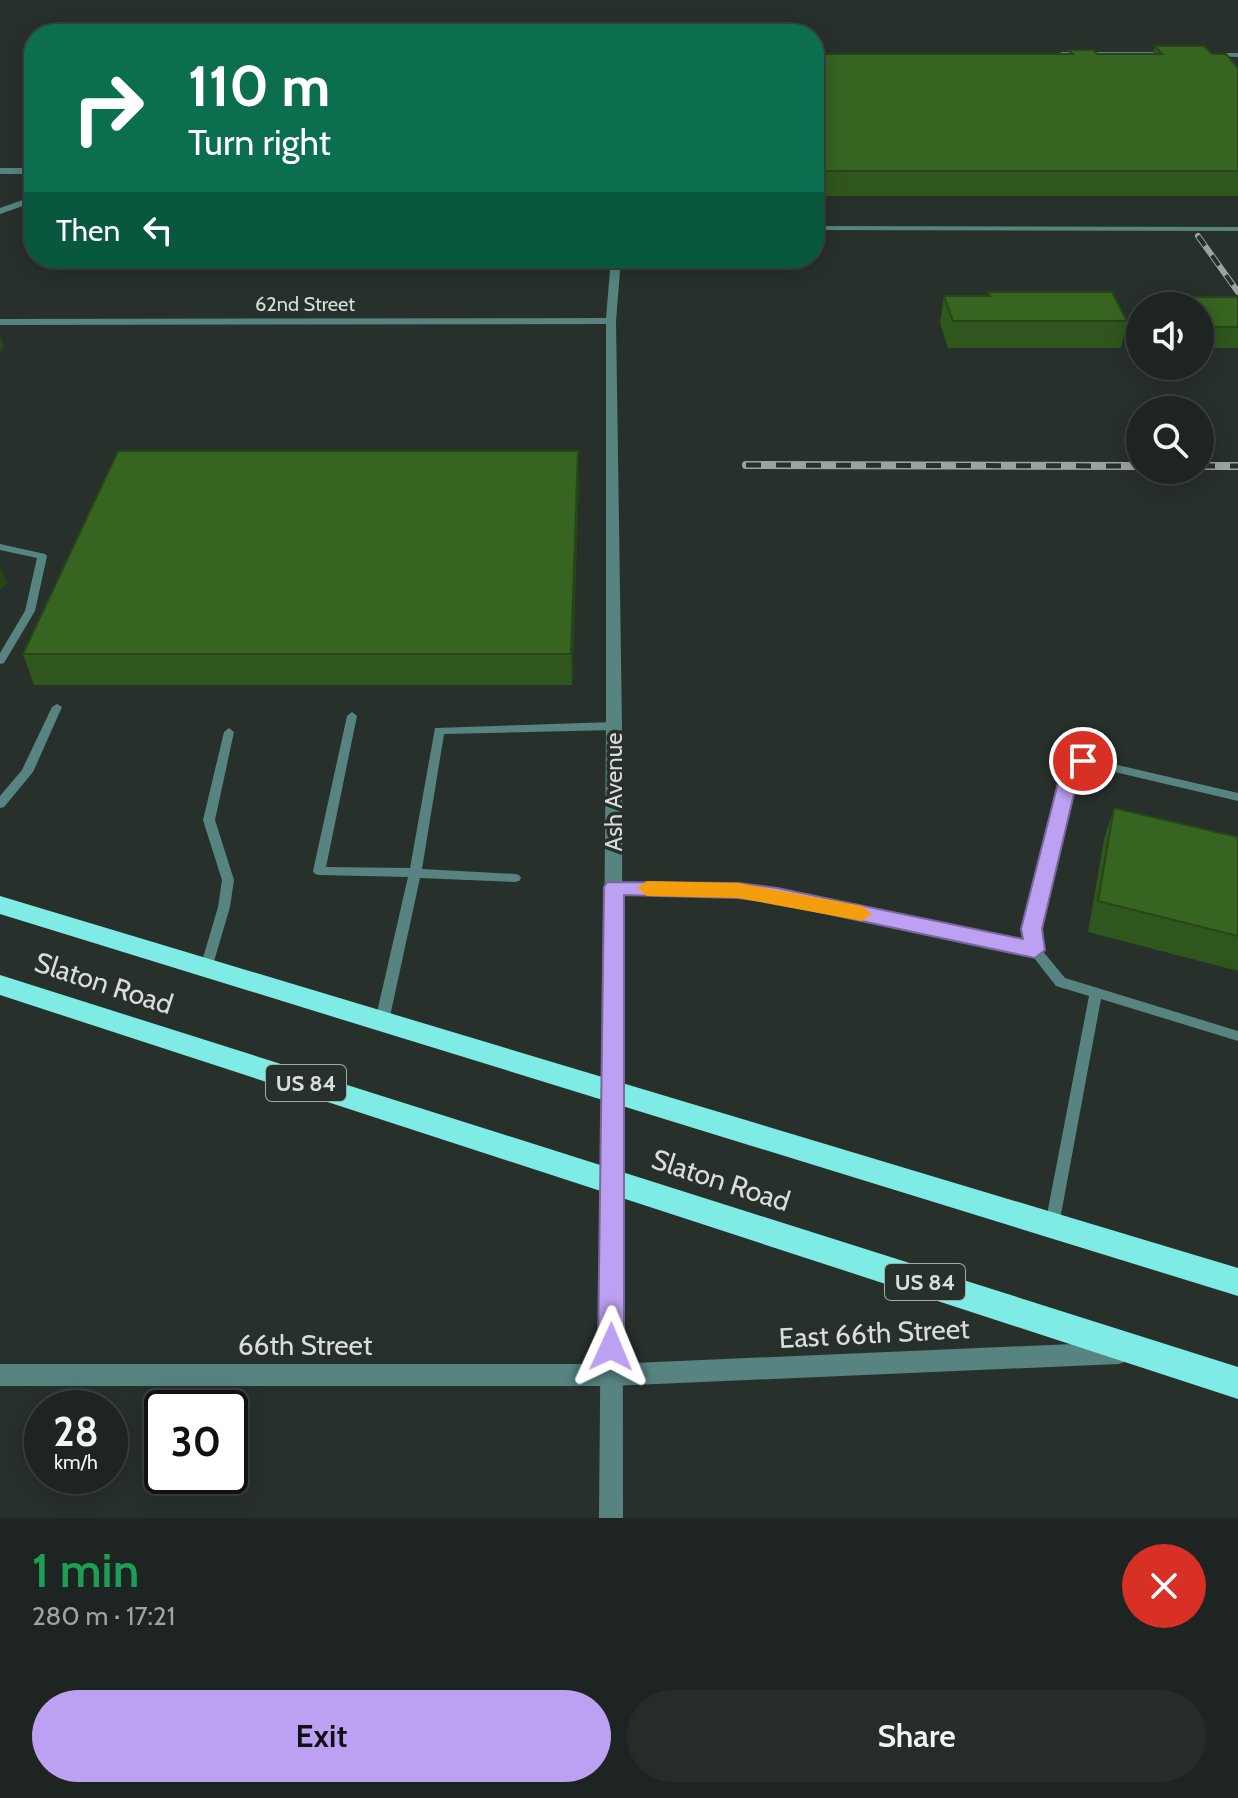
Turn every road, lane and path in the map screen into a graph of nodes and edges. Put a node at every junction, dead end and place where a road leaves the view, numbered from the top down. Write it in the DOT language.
graph roads {
  1 [pos="1061,54"];
  2 [pos="1179,54"];
  3 [pos="1208,55"];
  4 [pos="1238,55"];
  5 [pos="0,171"];
  6 [pos="24,171"];
  7 [pos="24,203"];
  8 [pos="0,211"];
  9 [pos="824,228"];
  10 [pos="1238,229"];
  11 [pos="615,268"];
  12 [pos="611,321"];
  13 [pos="0,322"];
  14 [pos="0,547"];
  15 [pos="0,661"];
  16 [pos="57,707"];
  17 [pos="352,716"];
  18 [pos="614,726"];
  19 [pos="229,732"];
  20 [pos="1238,797"];
  21 [pos="0,804"];
  22 [pos="415,873"];
  23 [pos="515,878"];
  24 [pos="614,887"];
  25 [pos="0,905"];
  26 [pos="1035,950"];
  27 [pos="206,968"];
  28 [pos="0,985"];
  29 [pos="1096,992"];
  30 [pos="382,1021"];
  31 [pos="1238,1036"];
  32 [pos="613,1092"];
  33 [pos="613,1180"];
  34 [pos="1052,1225"];
  35 [pos="1238,1282"];
  36 [pos="1140,1352"];
  37 [pos="0,1375"];
  38 [pos="611,1375"];
  39 [pos="1238,1383"];
  40 [pos="611,1518"];
  1 -- 2 [label="lane"];
  3 -- 4 [label="lane"];
  5 -- 6 [label="street"];
  7 -- 8 [label="street"];
  9 -- 10 [label="lane"];
  11 -- 12 [label="street, Ash Avenue"];
  12 -- 13 [label="street, 62nd Street"];
  12 -- 18 [label="street, Ash Avenue"];
  14 -- 15 [label="lane"];
  16 -- 21 [label="lane"];
  17 -- 22 [label="lane"];
  18 -- 22 [label="lane"];
  18 -- 24 [label="street, Ash Avenue"];
  19 -- 27 [label="lane"];
  20 -- 26 [label="lane"];
  22 -- 23 [label="lane"];
  22 -- 30 [label="lane"];
  24 -- 26 [label="lane"];
  24 -- 32 [label="street, Ash Avenue"];
  25 -- 27 [label="highway, Slaton Road"];
  26 -- 29 [label="lane"];
  27 -- 30 [label="highway, Slaton Road"];
  28 -- 33 [label="highway, Slaton Road / US 84"];
  29 -- 31 [label="lane"];
  29 -- 34 [label="lane"];
  30 -- 32 [label="highway, Slaton Road"];
  32 -- 33 [label="street, Ash Avenue"];
  32 -- 34 [label="highway, Slaton Road"];
  33 -- 36 [label="highway, Slaton Road / US 84"];
  33 -- 38 [label="street, Ash Avenue"];
  34 -- 35 [label="highway, Slaton Road"];
  36 -- 38 [label="street, East 66th Street"];
  36 -- 39 [label="highway, Slaton Road / US 84"];
  37 -- 38 [label="street, 66th Street"];
  38 -- 40 [label="street, Ash Avenue"];
}
